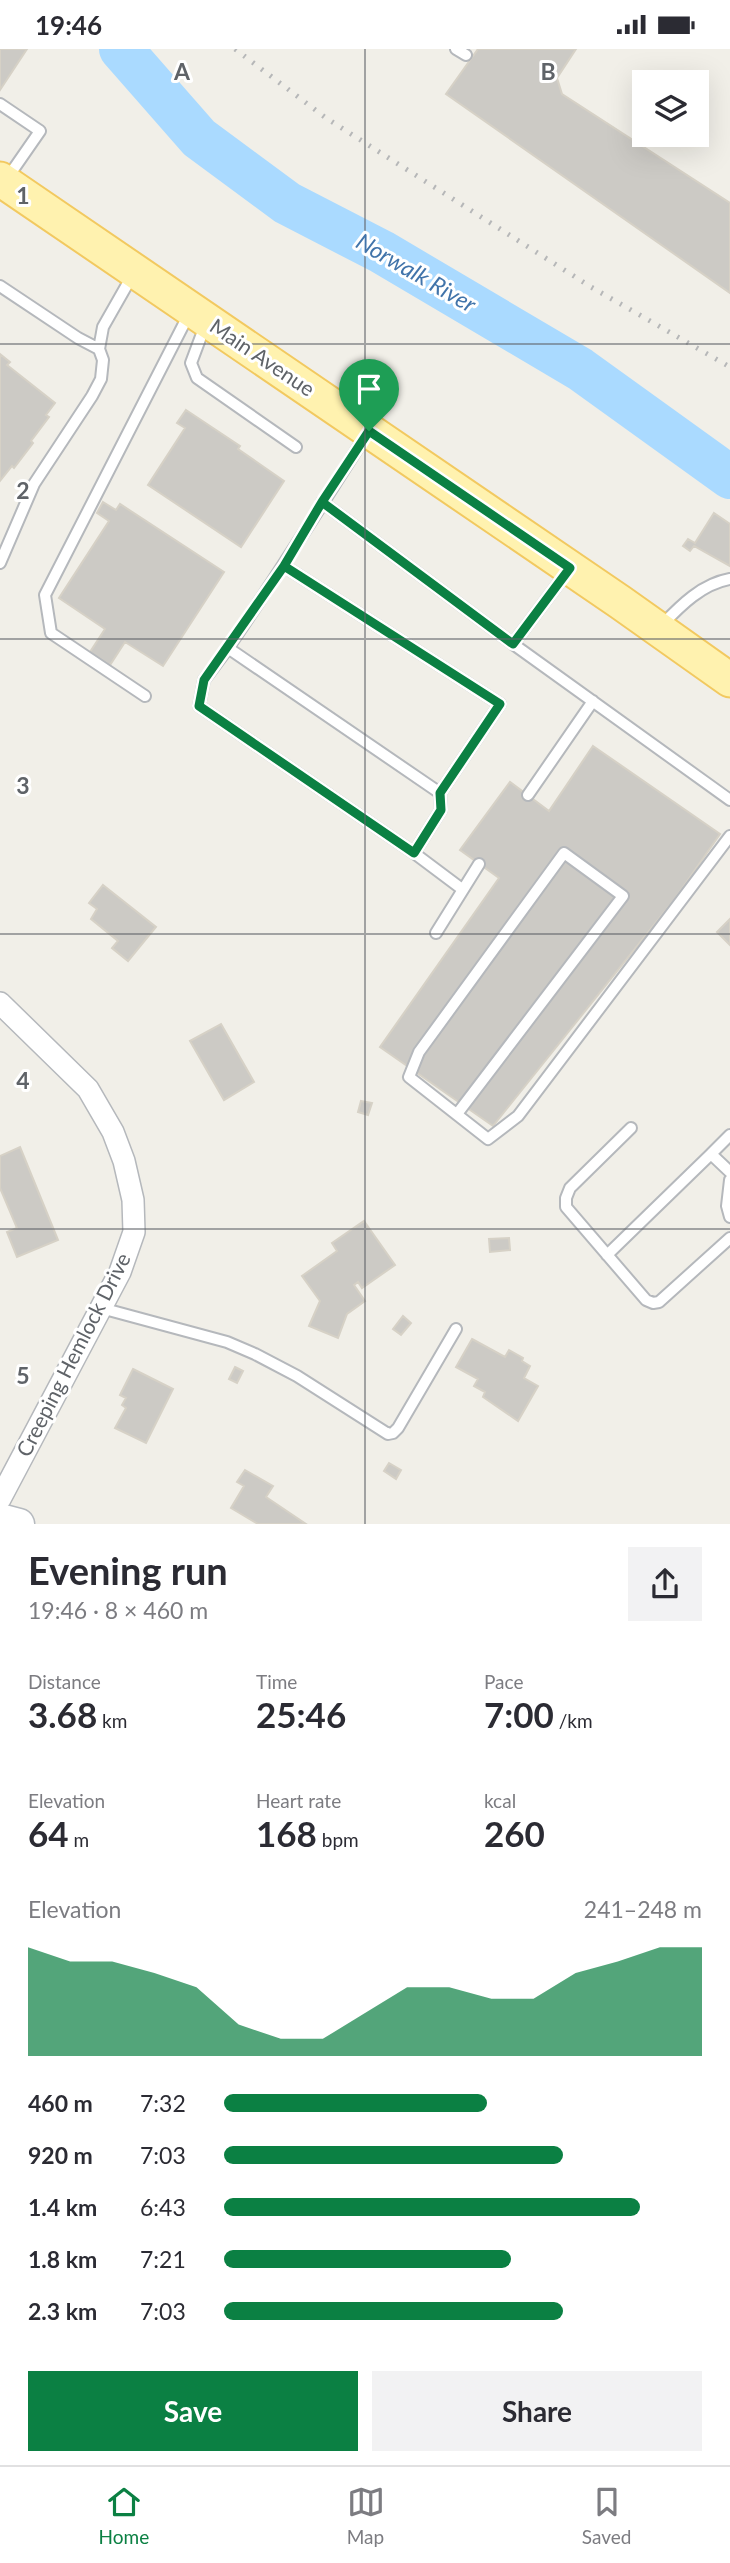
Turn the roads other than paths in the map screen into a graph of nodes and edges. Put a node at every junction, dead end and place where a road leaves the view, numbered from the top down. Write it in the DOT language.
graph roads {
  1 [pos="0,104"];
  2 [pos="2,181"];
  3 [pos="135,271"];
  4 [pos="0,286"];
  5 [pos="199,315"];
  6 [pos="99,349"];
  7 [pos="369,431"];
  8 [pos="296,447"];
  9 [pos="322,502"];
  10 [pos="0,563"];
  11 [pos="284,566"];
  12 [pos="570,568"];
  13 [pos="730,579"];
  14 [pos="659,629"];
  15 [pos="513,644"];
  16 [pos="228,648"];
  17 [pos="730,680"];
  18 [pos="145,696"];
  19 [pos="593,701"];
  20 [pos="440,793"];
  21 [pos="528,795"];
  22 [pos="730,800"];
  23 [pos="730,836"];
  24 [pos="414,853"];
  25 [pos="479,864"];
  26 [pos="462,889"];
  27 [pos="436,933"];
  28 [pos="0,1003"];
  29 [pos="457,1114"];
  30 [pos="631,1128"];
  31 [pos="730,1135"];
  32 [pos="711,1154"];
  33 [pos="730,1172"];
  34 [pos="730,1180"];
  35 [pos="730,1217"];
  36 [pos="730,1238"];
  37 [pos="607,1255"];
  38 [pos="101,1308"];
  39 [pos="456,1329"];
  40 [pos="0,1499"];
  41 [pos="0,1519"];
  42 [pos="19,1524"];
  1 -- 2 [label="lane"];
  2 -- 3 [label="main road, Main Avenue"];
  3 -- 5 [label="main road, Main Avenue"];
  3 -- 6 [label="lane"];
  4 -- 6 [label="lane"];
  5 -- 7 [label="main road, Main Avenue"];
  5 -- 8 [label="lane"];
  5 -- 18 [label="lane"];
  6 -- 10 [label="lane"];
  7 -- 9 [label="lane"];
  7 -- 12 [label="main road, Main Avenue"];
  9 -- 11 [label="lane"];
  9 -- 15 [label="lane"];
  11 -- 16 [label="lane"];
  11 -- 20 [label="lane"];
  12 -- 14 [label="main road, Main Avenue"];
  12 -- 15 [label="lane"];
  13 -- 14 [label="lane"];
  14 -- 17 [label="main road, Main Avenue"];
  15 -- 19 [label="lane"];
  16 -- 20 [label="lane"];
  16 -- 24 [label="lane"];
  19 -- 21 [label="lane"];
  19 -- 22 [label="lane"];
  20 -- 24 [label="lane"];
  23 -- 29 [label="lane"];
  24 -- 26 [label="lane"];
  25 -- 26 [label="lane"];
  26 -- 27 [label="lane"];
  28 -- 38 [label="street, Creeping Hemlock Drive"];
  29 -- 29 [label="lane"];
  30 -- 37 [label="lane"];
  31 -- 32 [label="lane"];
  32 -- 33 [label="lane"];
  32 -- 37 [label="lane"];
  34 -- 35 [label="lane"];
  36 -- 37 [label="lane"];
  38 -- 39 [label="lane"];
  38 -- 40 [label="street, Creeping Hemlock Drive"];
  41 -- 42 [label="main road"];
}
